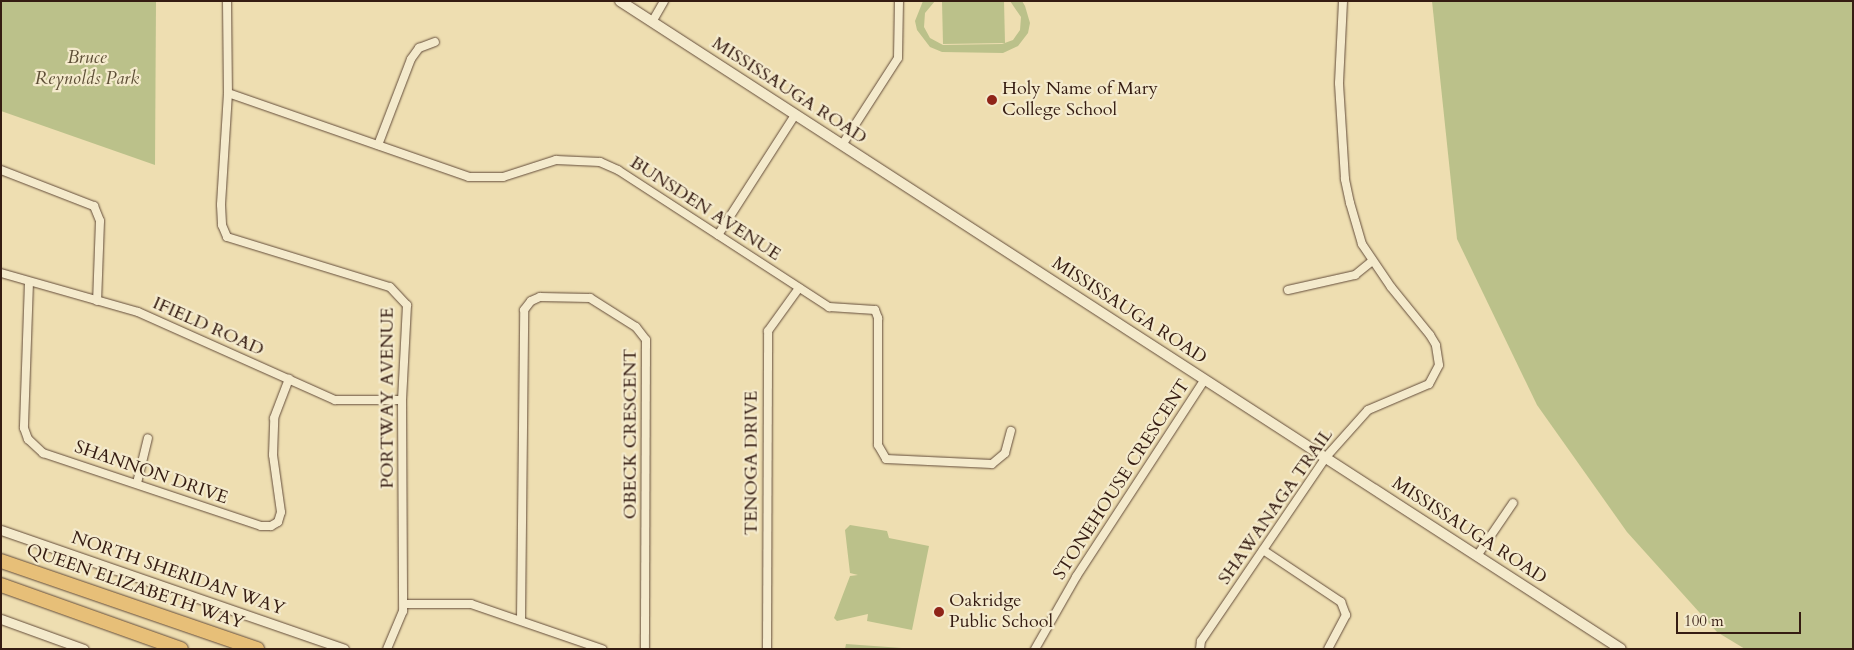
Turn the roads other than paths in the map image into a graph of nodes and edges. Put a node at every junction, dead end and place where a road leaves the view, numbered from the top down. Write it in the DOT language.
graph roads {
  1 [pos="227,1"];
  2 [pos="620,1"];
  3 [pos="664,1"];
  4 [pos="899,1"];
  5 [pos="1343,1"];
  6 [pos="652,22"];
  7 [pos="435,42"];
  8 [pos="228,93"];
  9 [pos="795,115"];
  10 [pos="378,144"];
  11 [pos="842,145"];
  12 [pos="1,170"];
  13 [pos="718,235"];
  14 [pos="1372,262"];
  15 [pos="1,273"];
  16 [pos="29,282"];
  17 [pos="799,288"];
  18 [pos="1288,290"];
  19 [pos="97,301"];
  20 [pos="288,379"];
  21 [pos="1205,379"];
  22 [pos="402,400"];
  23 [pos="1011,430"];
  24 [pos="148,438"];
  25 [pos="1326,457"];
  26 [pos="136,483"];
  27 [pos="1513,503"];
  28 [pos="1,530"];
  29 [pos="1263,550"];
  30 [pos="1477,556"];
  31 [pos="1,560"];
  32 [pos="1,585"];
  33 [pos="404,604"];
  34 [pos="1,619"];
  35 [pos="521,619"];
  36 [pos="84,649"];
  37 [pos="182,649"];
  38 [pos="257,649"];
  39 [pos="344,649"];
  40 [pos="387,649"];
  41 [pos="602,649"];
  42 [pos="645,649"];
  43 [pos="767,649"];
  44 [pos="1035,649"];
  45 [pos="1200,649"];
  46 [pos="1328,649"];
  47 [pos="1621,649"];
  1 -- 8 [label="street, PORTWAY AVENUE"];
  2 -- 6 [label="main road, MISSISSAUGA ROAD"];
  3 -- 6 [label="street"];
  4 -- 11 [label="street"];
  5 -- 14 [label="street, SHAWANAGA TRAIL"];
  6 -- 9 [label="main road, MISSISSAUGA ROAD"];
  7 -- 10 [label="street"];
  8 -- 10 [label="street, BUNSDEN AVENUE"];
  8 -- 22 [label="street, PORTWAY AVENUE"];
  9 -- 11 [label="main road, MISSISSAUGA ROAD"];
  9 -- 13 [label="street"];
  10 -- 13 [label="street, BUNSDEN AVENUE"];
  11 -- 21 [label="main road, MISSISSAUGA ROAD"];
  12 -- 19 [label="street"];
  13 -- 17 [label="street, BUNSDEN AVENUE"];
  14 -- 18 [label="street"];
  14 -- 25 [label="street, SHAWANAGA TRAIL"];
  15 -- 16 [label="street, IFIELD ROAD"];
  16 -- 19 [label="street, IFIELD ROAD"];
  16 -- 26 [label="street, SHANNON DRIVE"];
  17 -- 23 [label="street, BUNSDEN AVENUE"];
  17 -- 43 [label="street, TENOGA DRIVE"];
  19 -- 20 [label="street, IFIELD ROAD"];
  20 -- 22 [label="street, IFIELD ROAD"];
  20 -- 26 [label="street, SHANNON DRIVE"];
  21 -- 25 [label="main road, MISSISSAUGA ROAD"];
  21 -- 44 [label="street, STONEHOUSE CRESCENT"];
  22 -- 33 [label="street, PORTWAY AVENUE"];
  24 -- 26 [label="street"];
  25 -- 29 [label="street, SHAWANAGA TRAIL"];
  25 -- 30 [label="main road, MISSISSAUGA ROAD"];
  27 -- 30 [label="street"];
  28 -- 39 [label="street, NORTH SHERIDAN WAY"];
  29 -- 45 [label="street, SHAWANAGA TRAIL"];
  29 -- 46 [label="street"];
  30 -- 47 [label="main road, MISSISSAUGA ROAD"];
  31 -- 38 [label="highway, QUEEN ELIZABETH WAY"];
  32 -- 37 [label="highway"];
  33 -- 35 [label="street"];
  33 -- 40 [label="street, PORTWAY AVENUE"];
  34 -- 36 [label="street"];
  35 -- 41 [label="street"];
  35 -- 42 [label="street, OBECK CRESCENT"];
}
